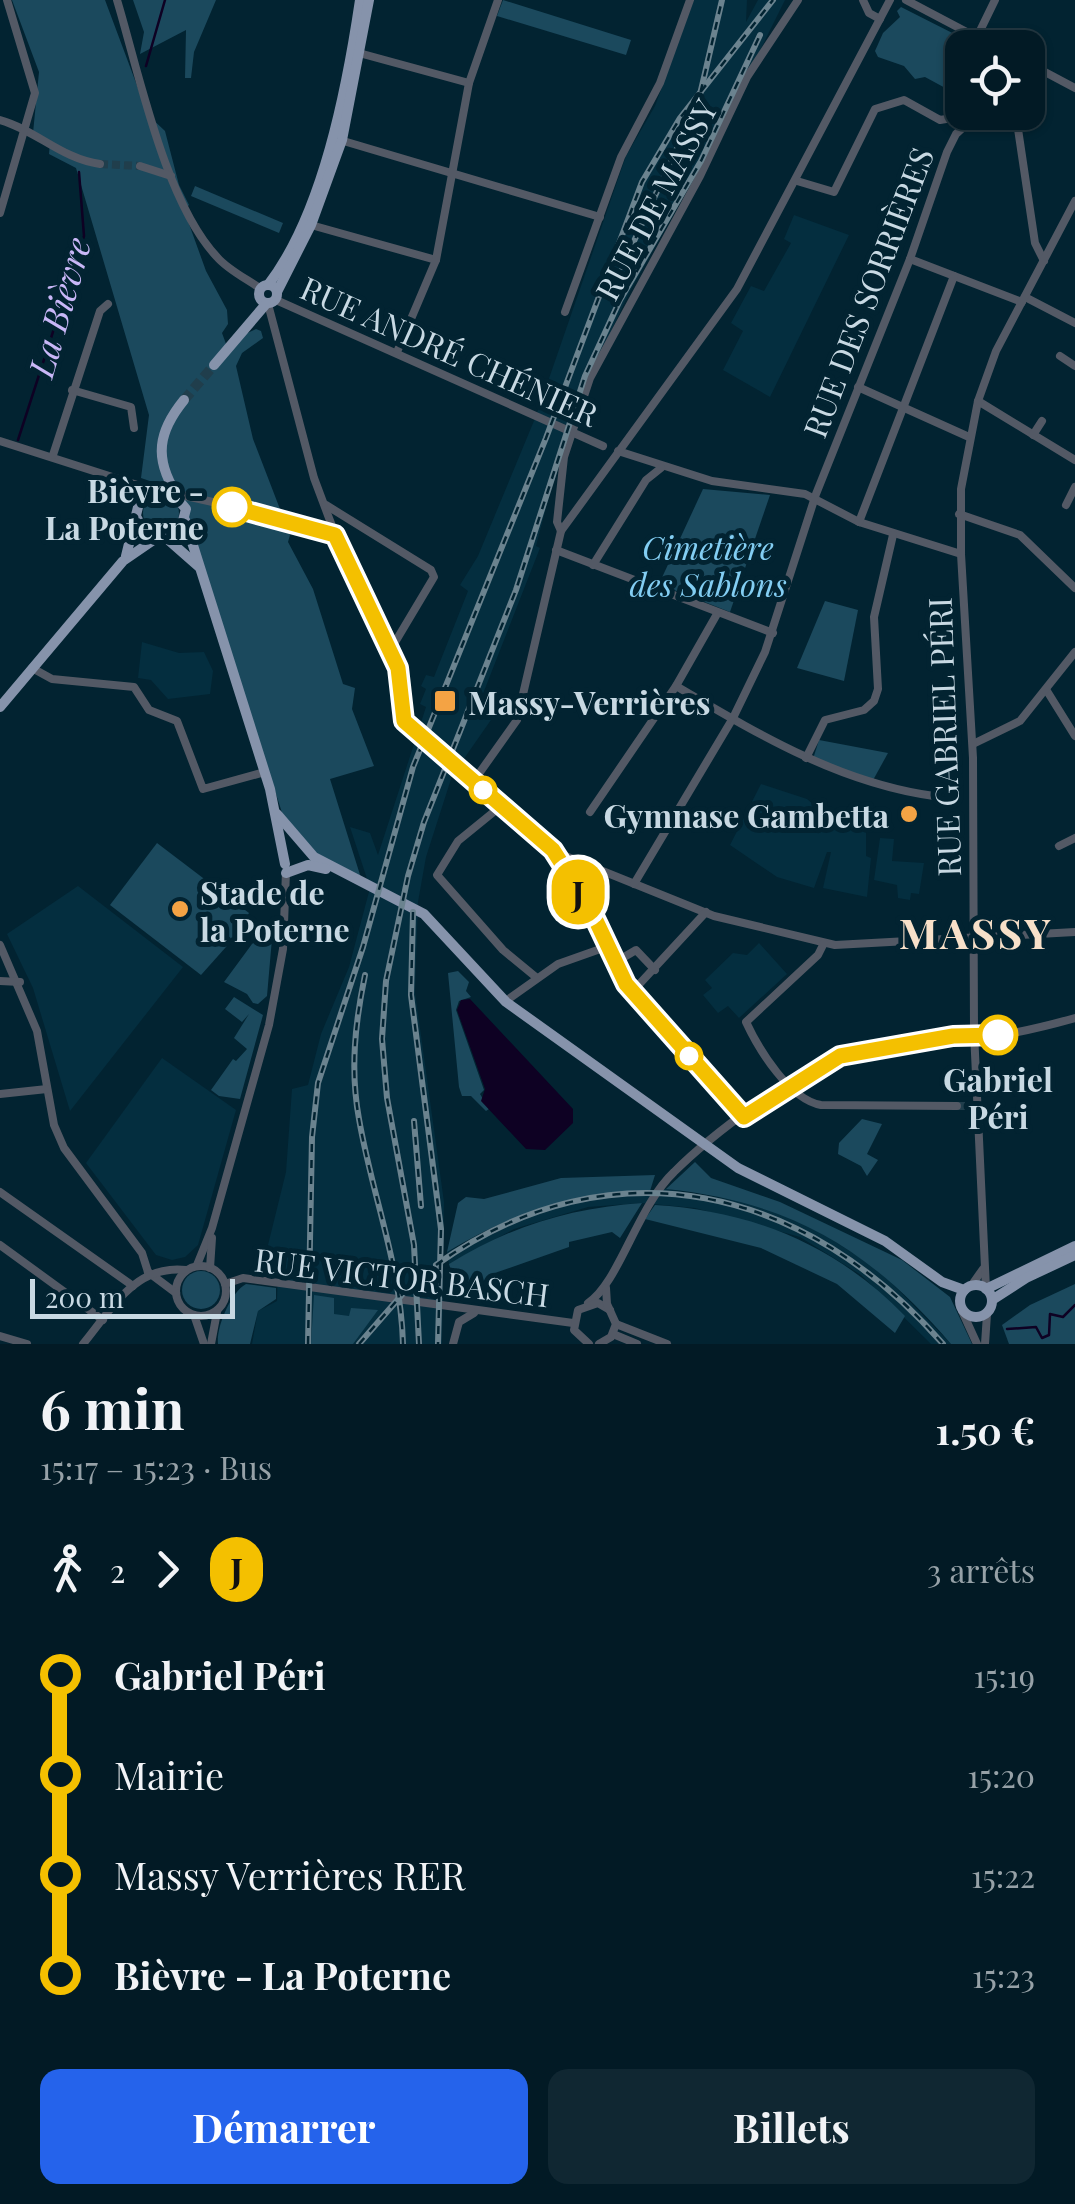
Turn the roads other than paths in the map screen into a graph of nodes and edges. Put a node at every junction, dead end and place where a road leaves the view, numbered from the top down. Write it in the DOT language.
graph roads {
  1 [pos="7,0"];
  2 [pos="117,0"];
  3 [pos="360,0"];
  4 [pos="369,0"];
  5 [pos="498,0"];
  6 [pos="690,0"];
  7 [pos="798,0"];
  8 [pos="864,0"];
  9 [pos="890,0"];
  10 [pos="906,0"];
  11 [pos="995,0"];
  12 [pos="13,16"];
  13 [pos="0,18"];
  14 [pos="880,19"];
  15 [pos="963,30"];
  16 [pos="980,30"];
  17 [pos="359,53"];
  18 [pos="1045,72"];
  19 [pos="470,83"];
  20 [pos="1075,88"];
  21 [pos="945,119"];
  22 [pos="0,120"];
  23 [pos="28,127"];
  24 [pos="960,130"];
  25 [pos="1018,130"];
  26 [pos="336,140"];
  27 [pos="163,153"];
  28 [pos="100,164"];
  29 [pos="453,170"];
  30 [pos="171,176"];
  31 [pos="797,182"];
  32 [pos="1075,201"];
  33 [pos="0,213"];
  34 [pos="600,216"];
  35 [pos="311,225"];
  36 [pos="436,260"];
  37 [pos="910,260"];
  38 [pos="1044,261"];
  39 [pos="954,276"];
  40 [pos="268,295"];
  41 [pos="1024,300"];
  42 [pos="108,304"];
  43 [pos="565,312"];
  44 [pos="1075,323"];
  45 [pos="1075,351"];
  46 [pos="397,352"];
  47 [pos="1068,361"];
  48 [pos="214,366"];
  49 [pos="858,388"];
  50 [pos="72,390"];
  51 [pos="184,400"];
  52 [pos="978,401"];
  53 [pos="904,406"];
  54 [pos="1042,421"];
  55 [pos="134,428"];
  56 [pos="572,429"];
  57 [pos="1032,436"];
  58 [pos="969,438"];
  59 [pos="0,441"];
  60 [pos="603,446"];
  61 [pos="618,451"];
  62 [pos="54,455"];
  63 [pos="1075,460"];
  64 [pos="161,466"];
  65 [pos="662,467"];
  66 [pos="130,481"];
  67 [pos="1075,487"];
  68 [pos="153,490"];
  69 [pos="177,494"];
  70 [pos="814,499"];
  71 [pos="204,501"];
  72 [pos="139,503"];
  73 [pos="325,504"];
  74 [pos="1066,505"];
  75 [pos="226,506"];
  76 [pos="960,514"];
  77 [pos="137,518"];
  78 [pos="268,518"];
  79 [pos="185,519"];
  80 [pos="859,522"];
  81 [pos="331,531"];
  82 [pos="561,532"];
  83 [pos="893,535"];
  84 [pos="161,537"];
  85 [pos="556,550"];
  86 [pos="960,554"];
  87 [pos="123,562"];
  88 [pos="592,565"];
  89 [pos="200,568"];
  90 [pos="1075,588"];
  91 [pos="718,614"];
  92 [pos="773,632"];
  93 [pos="391,649"];
  94 [pos="1075,652"];
  95 [pos="32,668"];
  96 [pos="676,686"];
  97 [pos="1047,691"];
  98 [pos="0,699"];
  99 [pos="733,718"];
  100 [pos="1075,736"];
  101 [pos="973,744"];
  102 [pos="806,758"];
  103 [pos="265,772"];
  104 [pos="473,782"];
  105 [pos="934,796"];
  106 [pos="502,806"];
  107 [pos="590,812"];
  108 [pos="277,814"];
  109 [pos="1075,838"];
  110 [pos="1059,846"];
  111 [pos="553,850"];
  112 [pos="585,864"];
  113 [pos="286,869"];
  114 [pos="570,878"];
  115 [pos="634,884"];
  116 [pos="706,912"];
  117 [pos="1075,924"];
  118 [pos="1063,930"];
  119 [pos="1075,932"];
  120 [pos="444,935"];
  121 [pos="972,938"];
  122 [pos="824,943"];
  123 [pos="0,945"];
  124 [pos="606,947"];
  125 [pos="614,963"];
  126 [pos="655,970"];
  127 [pos="537,978"];
  128 [pos="0,981"];
  129 [pos="20,982"];
  130 [pos="632,992"];
  131 [pos="510,998"];
  132 [pos="1075,1018"];
  133 [pos="953,1036"];
  134 [pos="974,1038"];
  135 [pos="975,1054"];
  136 [pos="789,1085"];
  137 [pos="47,1089"];
  138 [pos="0,1094"];
  139 [pos="957,1106"];
  140 [pos="744,1117"];
  141 [pos="705,1143"];
  142 [pos="0,1192"];
  143 [pos="212,1228"];
  144 [pos="0,1244"];
  145 [pos="1075,1246"];
  146 [pos="142,1253"];
  147 [pos="1075,1255"];
  148 [pos="197,1265"];
  149 [pos="170,1268"];
  150 [pos="210,1268"];
  151 [pos="983,1269"];
  152 [pos="186,1270"];
  153 [pos="148,1272"];
  154 [pos="160,1280"];
  155 [pos="225,1284"];
  156 [pos="133,1286"];
  157 [pos="606,1288"];
  158 [pos="967,1288"];
  159 [pos="986,1289"];
  160 [pos="176,1293"];
  161 [pos="992,1300"];
  162 [pos="588,1304"];
  163 [pos="610,1310"];
  164 [pos="962,1311"];
  165 [pos="217,1312"];
  166 [pos="476,1312"];
  167 [pos="986,1314"];
  168 [pos="194,1315"];
  169 [pos="103,1320"];
  170 [pos="573,1323"];
  171 [pos="614,1329"];
  172 [pos="0,1336"];
  173 [pos="583,1342"];
  174 [pos="27,1344"];
  175 [pos="83,1344"];
  176 [pos="208,1344"];
  177 [pos="453,1344"];
  178 [pos="599,1344"];
  179 [pos="638,1344"];
  180 [pos="667,1344"];
  181 [pos="978,1344"];
  182 [pos="985,1344"];
  1 -- 12 [label="street"];
  2 -- 27 [label="street, RUE ANDRÉ CHÉNIER"];
  3 -- 26 [label="main road"];
  4 -- 17 [label="main road"];
  5 -- 19 [label="street"];
  6 -- 34 [label="street"];
  7 -- 56 [label="street, RUE DE MASSY"];
  8 -- 14 [label="street"];
  9 -- 14 [label="street"];
  10 -- 15 [label="street"];
  11 -- 16 [label="street"];
  12 -- 13 [label="street"];
  12 -- 23 [label="street"];
  14 -- 31 [label="street"];
  17 -- 19 [label="street"];
  17 -- 26 [label="main road"];
  18 -- 20 [label="street"];
  19 -- 29 [label="street"];
  21 -- 31 [label="street"];
  22 -- 23 [label="street"];
  23 -- 28 [label="street"];
  23 -- 33 [label="street"];
  24 -- 37 [label="street, RUE DES SORRIÈRES"];
  25 -- 38 [label="street"];
  26 -- 29 [label="street"];
  26 -- 35 [label="main road"];
  26 -- 40 [label="main road"];
  27 -- 30 [label="street, RUE ANDRÉ CHÉNIER"];
  27 -- 30 [label="street"];
  29 -- 34 [label="street"];
  29 -- 36 [label="street"];
  30 -- 40 [label="street, RUE ANDRÉ CHÉNIER"];
  31 -- 61 [label="street"];
  32 -- 38 [label="street, RUE GABRIEL PÉRI"];
  34 -- 43 [label="street"];
  35 -- 36 [label="street"];
  35 -- 40 [label="main road"];
  36 -- 46 [label="street"];
  37 -- 39 [label="street"];
  37 -- 49 [label="street, RUE DES SORRIÈRES"];
  38 -- 41 [label="street, RUE GABRIEL PÉRI"];
  39 -- 41 [label="street"];
  39 -- 53 [label="street"];
  40 -- 46 [label="street, RUE ANDRÉ CHÉNIER"];
  40 -- 48 [label="main road"];
  40 -- 73 [label="street"];
  41 -- 44 [label="street"];
  41 -- 52 [label="street, RUE GABRIEL PÉRI"];
  42 -- 50 [label="street"];
  45 -- 47 [label="street"];
  46 -- 56 [label="street, RUE ANDRÉ CHÉNIER"];
  49 -- 53 [label="street"];
  49 -- 70 [label="street, RUE DES SORRIÈRES"];
  50 -- 55 [label="street"];
  50 -- 62 [label="street"];
  51 -- 64 [label="main road"];
  52 -- 57 [label="street"];
  52 -- 58 [label="street, RUE GABRIEL PÉRI"];
  53 -- 58 [label="street"];
  53 -- 80 [label="street"];
  54 -- 57 [label="street"];
  56 -- 60 [label="street, RUE ANDRÉ CHÉNIER"];
  56 -- 82 [label="street, RUE DE MASSY"];
  57 -- 63 [label="street"];
  58 -- 76 [label="street, RUE GABRIEL PÉRI"];
  59 -- 62 [label="street"];
  61 -- 65 [label="street, RUE ANDRÉ CHÉNIER"];
  61 -- 82 [label="street"];
  62 -- 66 [label="street"];
  64 -- 68 [label="main road"];
  64 -- 69 [label="main road"];
  65 -- 70 [label="street, RUE ANDRÉ CHÉNIER"];
  65 -- 88 [label="street"];
  66 -- 68 [label="street"];
  66 -- 72 [label="street"];
  67 -- 74 [label="street"];
  68 -- 69 [label="main road"];
  68 -- 72 [label="main road"];
  69 -- 71 [label="street"];
  69 -- 79 [label="main road"];
  70 -- 80 [label="street, RUE ANDRÉ CHÉNIER"];
  70 -- 92 [label="street, RUE DES SORRIÈRES"];
  71 -- 75 [label="street"];
  71 -- 79 [label="street"];
  72 -- 77 [label="main road"];
  73 -- 81 [label="street"];
  73 -- 93 [label="street"];
  76 -- 86 [label="street, RUE GABRIEL PÉRI"];
  76 -- 90 [label="street"];
  77 -- 84 [label="main road"];
  77 -- 87 [label="main road"];
  78 -- 81 [label="street"];
  79 -- 84 [label="main road"];
  79 -- 89 [label="main road"];
  80 -- 83 [label="street, RUE ANDRÉ CHÉNIER"];
  81 -- 93 [label="street"];
  82 -- 85 [label="street"];
  83 -- 86 [label="street, RUE ANDRÉ CHÉNIER"];
  83 -- 102 [label="street"];
  84 -- 87 [label="main road"];
  84 -- 89 [label="main road"];
  85 -- 88 [label="street"];
  85 -- 104 [label="street"];
  86 -- 101 [label="street, RUE GABRIEL PÉRI"];
  87 -- 95 [label="main road"];
  88 -- 91 [label="street"];
  89 -- 103 [label="main road"];
  91 -- 92 [label="street"];
  91 -- 96 [label="street"];
  92 -- 99 [label="street, RUE DES SORRIÈRES"];
  93 -- 104 [label="street"];
  94 -- 97 [label="street"];
  95 -- 98 [label="main road"];
  95 -- 103 [label="street"];
  96 -- 99 [label="street"];
  96 -- 107 [label="street"];
  97 -- 100 [label="street"];
  97 -- 101 [label="street"];
  99 -- 102 [label="street"];
  99 -- 115 [label="street, RUE DES SORRIÈRES"];
  101 -- 121 [label="street, RUE GABRIEL PÉRI"];
  102 -- 105 [label="street"];
  103 -- 108 [label="main road"];
  104 -- 106 [label="street"];
  106 -- 111 [label="street"];
  106 -- 127 [label="street"];
  108 -- 113 [label="main road"];
  108 -- 120 [label="main road"];
  109 -- 110 [label="street"];
  111 -- 112 [label="street"];
  111 -- 114 [label="street"];
  112 -- 114 [label="street"];
  112 -- 115 [label="street"];
  113 -- 120 [label="main road"];
  113 -- 143 [label="street"];
  114 -- 124 [label="street"];
  115 -- 116 [label="street"];
  116 -- 122 [label="street"];
  116 -- 126 [label="street"];
  117 -- 118 [label="street"];
  118 -- 119 [label="street"];
  118 -- 121 [label="street"];
  120 -- 141 [label="main road"];
  121 -- 122 [label="street"];
  121 -- 134 [label="street, RUE GABRIEL PÉRI"];
  122 -- 136 [label="street"];
  123 -- 129 [label="street"];
  124 -- 125 [label="street"];
  124 -- 127 [label="street"];
  125 -- 126 [label="street"];
  125 -- 130 [label="street"];
  126 -- 130 [label="street"];
  127 -- 131 [label="street"];
  128 -- 129 [label="street"];
  129 -- 137 [label="street"];
  130 -- 140 [label="street"];
  132 -- 134 [label="street"];
  133 -- 134 [label="street"];
  133 -- 135 [label="street"];
  133 -- 136 [label="street"];
  134 -- 135 [label="street, RUE GABRIEL PÉRI"];
  135 -- 151 [label="street, RUE GABRIEL PÉRI"];
  136 -- 139 [label="street"];
  136 -- 140 [label="street"];
  137 -- 138 [label="street"];
  137 -- 146 [label="street"];
  140 -- 141 [label="street"];
  141 -- 157 [label="street"];
  141 -- 158 [label="main road"];
  142 -- 156 [label="street"];
  143 -- 148 [label="street"];
  143 -- 150 [label="street"];
  144 -- 169 [label="street"];
  145 -- 159 [label="main road"];
  146 -- 149 [label="street"];
  146 -- 153 [label="street"];
  147 -- 161 [label="main road"];
  148 -- 150 [label="street"];
  148 -- 152 [label="street"];
  149 -- 152 [label="street"];
  149 -- 153 [label="street"];
  150 -- 155 [label="street"];
  151 -- 158 [label="street"];
  151 -- 159 [label="street, RUE GABRIEL PÉRI"];
  152 -- 160 [label="street"];
  153 -- 154 [label="street"];
  153 -- 156 [label="street"];
  154 -- 156 [label="street"];
  154 -- 160 [label="street"];
  155 -- 165 [label="street"];
  155 -- 166 [label="street, RUE VICTOR BASCH"];
  156 -- 169 [label="street"];
  157 -- 162 [label="street"];
  157 -- 163 [label="street"];
  158 -- 159 [label="main road"];
  158 -- 164 [label="main road"];
  159 -- 161 [label="main road"];
  160 -- 168 [label="street"];
  161 -- 167 [label="main road"];
  162 -- 163 [label="street"];
  162 -- 170 [label="street"];
  163 -- 171 [label="street"];
  164 -- 167 [label="main road"];
  164 -- 181 [label="street"];
  165 -- 168 [label="street"];
  165 -- 176 [label="street"];
  166 -- 170 [label="street, RUE VICTOR BASCH"];
  166 -- 177 [label="street"];
  167 -- 182 [label="street"];
  168 -- 176 [label="street"];
  169 -- 175 [label="street"];
  170 -- 173 [label="street"];
  171 -- 178 [label="street"];
  171 -- 179 [label="street"];
  171 -- 180 [label="street"];
  172 -- 174 [label="street"];
}
